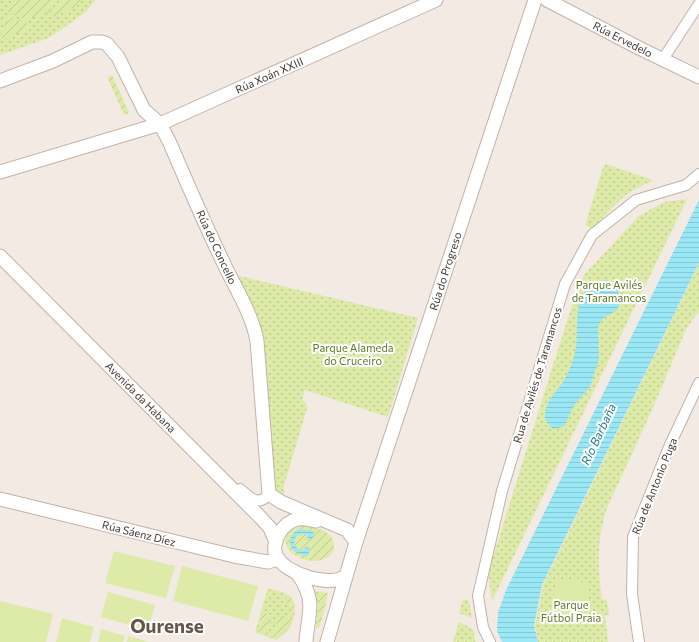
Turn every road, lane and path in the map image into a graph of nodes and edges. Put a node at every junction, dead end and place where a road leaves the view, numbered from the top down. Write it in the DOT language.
graph roads {
  1 [pos="436,0"];
  2 [pos="536,0"];
  3 [pos="547,0"];
  4 [pos="699,4"];
  5 [pos="663,60"];
  6 [pos="699,77"];
  7 [pos="0,81"];
  8 [pos="144,110"];
  9 [pos="160,124"];
  10 [pos="100,143"];
  11 [pos="0,172"];
  12 [pos="699,174"];
  13 [pos="0,256"];
  14 [pos="699,383"];
  15 [pos="204,461"];
  16 [pos="270,494"];
  17 [pos="0,500"];
  18 [pos="339,526"];
  19 [pos="276,542"];
  20 [pos="356,542"];
  21 [pos="277,559"];
  22 [pos="298,574"];
  23 [pos="346,576"];
  24 [pos="306,642"];
  25 [pos="327,642"];
  26 [pos="490,642"];
  27 [pos="639,642"];
  1 -- 9 [label="street, Rúa Xoán XXIII"];
  2 -- 20 [label="street, Rúa do Progreso"];
  3 -- 5 [label="street, Rúa Ervedelo"];
  4 -- 5 [label="street"];
  5 -- 6 [label="street, Rúa Ervedelo"];
  7 -- 8 [label="street, Rúa do Concello"];
  8 -- 9 [label="street, Rúa do Concello"];
  8 -- 10 [label="street, Rúa Xoán XXIII"];
  9 -- 10 [label="street, Rúa Xoán XXIII"];
  9 -- 16 [label="street, Rúa do Concello"];
  10 -- 11 [label="street, Rúa Xoán XXIII"];
  12 -- 26 [label="street, Rua de Avilés de Taramancos"];
  13 -- 15 [label="street, Avenida da Habana"];
  14 -- 27 [label="street, Rúa de Antonio Puga"];
  15 -- 16 [label="street"];
  15 -- 19 [label="street, Avenida da Habana"];
  16 -- 18 [label="street"];
  17 -- 21 [label="street, Rúa Sáenz Díez"];
  18 -- 19 [label="street"];
  18 -- 20 [label="street"];
  19 -- 21 [label="street"];
  20 -- 23 [label="street"];
  21 -- 22 [label="street"];
  22 -- 23 [label="street"];
  22 -- 24 [label="street"];
  23 -- 25 [label="street"];
}
